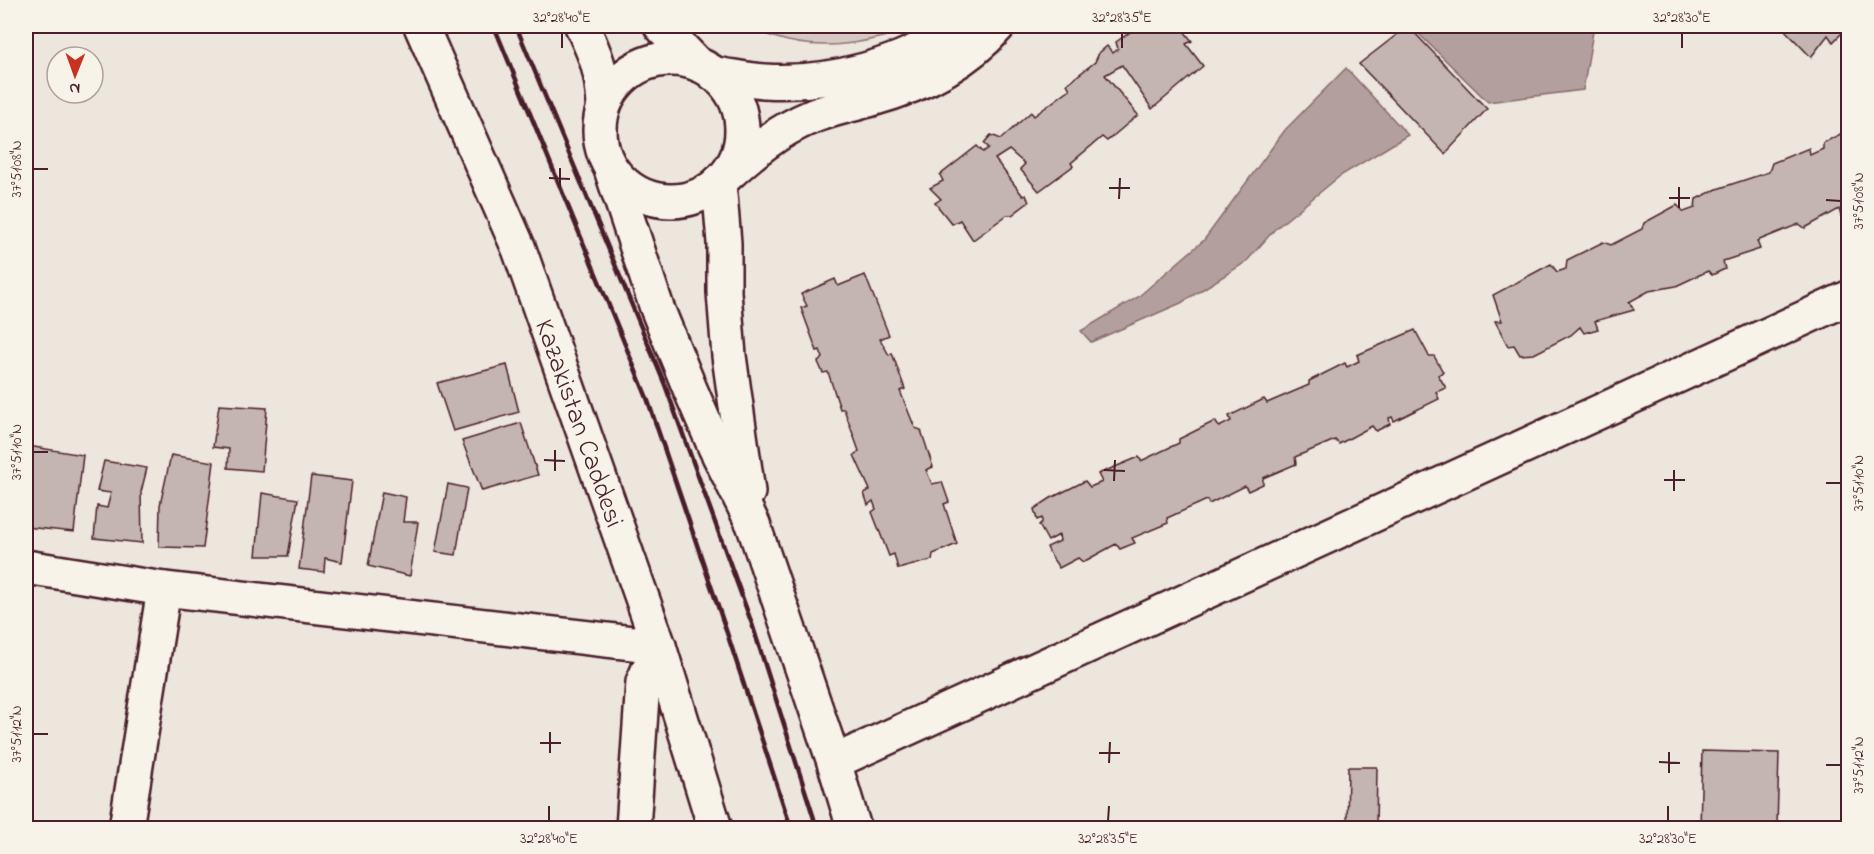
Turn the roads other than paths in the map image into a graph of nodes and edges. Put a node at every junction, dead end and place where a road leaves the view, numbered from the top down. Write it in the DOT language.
graph roads {
  1 [pos="421,26"];
  2 [pos="582,26"];
  3 [pos="661,26"];
  4 [pos="955,26"];
  5 [pos="998,26"];
  6 [pos="706,69"];
  7 [pos="604,105"];
  8 [pos="611,169"];
  9 [pos="722,180"];
  10 [pos="1848,298"];
  11 [pos="753,524"];
  12 [pos="26,567"];
  13 [pos="164,589"];
  14 [pos="659,646"];
  15 [pos="834,762"];
  16 [pos="126,828"];
  17 [pos="633,828"];
  18 [pos="715,828"];
  19 [pos="854,828"];
  1 -- 14 [label="main road, Kazakistan Caddesi"];
  2 -- 7 [label="main road"];
  3 -- 6 [label="main road"];
  4 -- 6 [label="main road"];
  5 -- 9 [label="main road"];
  6 -- 7 [label="main road"];
  6 -- 9 [label="main road"];
  7 -- 8 [label="main road"];
  8 -- 9 [label="main road"];
  8 -- 11 [label="main road"];
  9 -- 11 [label="main road"];
  10 -- 15 [label="main road"];
  11 -- 15 [label="main road"];
  12 -- 13 [label="main road"];
  13 -- 14 [label="main road"];
  13 -- 16 [label="main road"];
  14 -- 17 [label="main road"];
  14 -- 18 [label="main road, Kazakistan Caddesi"];
  15 -- 19 [label="main road"];
}
